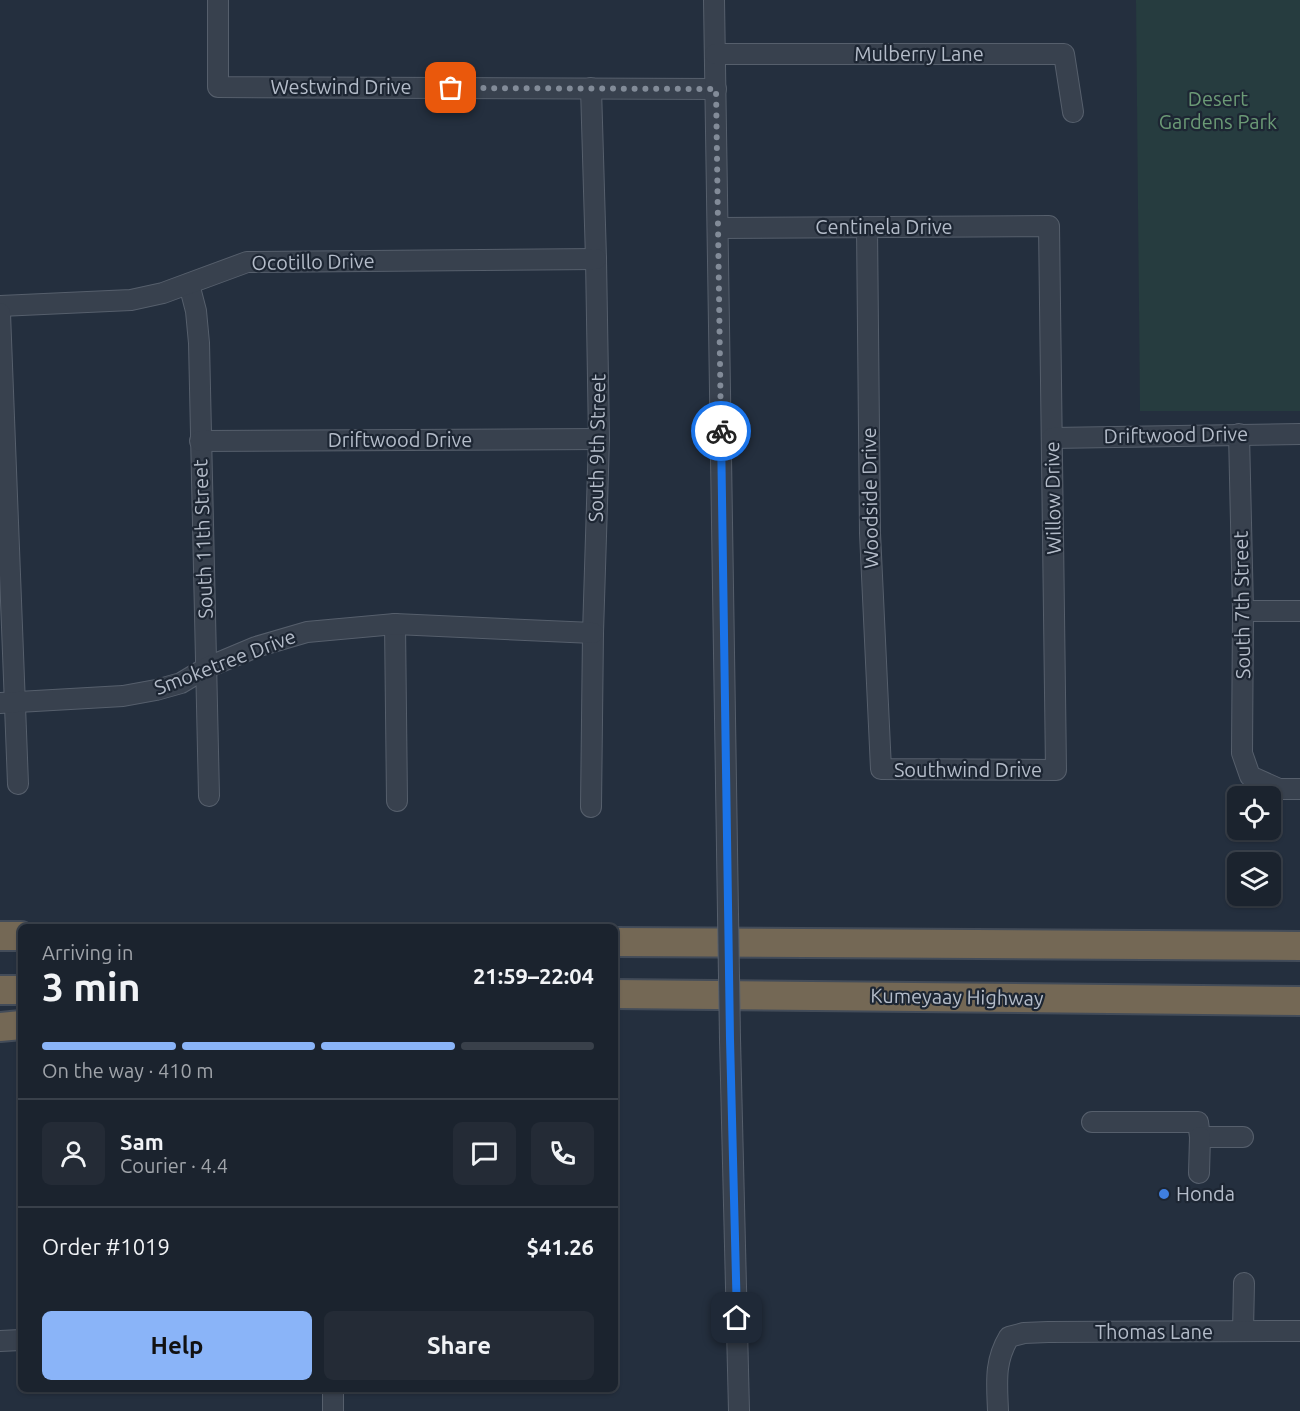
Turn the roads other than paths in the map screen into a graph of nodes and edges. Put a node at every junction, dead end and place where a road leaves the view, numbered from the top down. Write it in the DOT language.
graph roads {
  1 [pos="218,0"];
  2 [pos="714,0"];
  3 [pos="715,54"];
  4 [pos="591,88"];
  5 [pos="716,89"];
  6 [pos="1073,112"];
  7 [pos="1049,226"];
  8 [pos="867,227"];
  9 [pos="718,228"];
  10 [pos="596,259"];
  11 [pos="189,284"];
  12 [pos="0,306"];
  13 [pos="0,313"];
  14 [pos="1239,434"];
  15 [pos="1300,434"];
  16 [pos="1052,438"];
  17 [pos="599,439"];
  18 [pos="200,441"];
  19 [pos="4,503"];
  20 [pos="1243,611"];
  21 [pos="1300,611"];
  22 [pos="395,624"];
  23 [pos="593,633"];
  24 [pos="206,668"];
  25 [pos="7,704"];
  26 [pos="881,769"];
  27 [pos="1056,770"];
  28 [pos="18,784"];
  29 [pos="1300,789"];
  30 [pos="209,796"];
  31 [pos="397,801"];
  32 [pos="591,807"];
  33 [pos="0,936"];
  34 [pos="18,936"];
  35 [pos="618,942"];
  36 [pos="1300,946"];
  37 [pos="0,990"];
  38 [pos="18,990"];
  39 [pos="618,994"];
  40 [pos="1300,1001"];
  41 [pos="18,1025"];
  42 [pos="0,1027"];
  43 [pos="1092,1122"];
  44 [pos="1200,1137"];
  45 [pos="1243,1137"];
  46 [pos="1199,1173"];
  47 [pos="1244,1283"];
  48 [pos="1243,1331"];
  49 [pos="1300,1331"];
  50 [pos="18,1340"];
  51 [pos="0,1341"];
  52 [pos="333,1392"];
  53 [pos="333,1411"];
  54 [pos="739,1411"];
  55 [pos="998,1411"];
  1 -- 4 [label="street, Westwind Drive"];
  2 -- 3 [label="street"];
  3 -- 5 [label="street"];
  3 -- 6 [label="street, Mulberry Lane"];
  4 -- 5 [label="street, Westwind Drive"];
  4 -- 10 [label="street, South 9th Street"];
  5 -- 9 [label="street"];
  7 -- 8 [label="street, Centinela Drive"];
  7 -- 16 [label="street, Willow Drive"];
  8 -- 9 [label="street, Centinela Drive"];
  8 -- 26 [label="street, Woodside Drive"];
  9 -- 54 [label="street, bridge"];
  10 -- 11 [label="street, Ocotillo Drive"];
  10 -- 17 [label="street, South 9th Street"];
  11 -- 12 [label="street, Ocotillo Drive"];
  11 -- 18 [label="street, South 11th Street"];
  13 -- 19 [label="street"];
  14 -- 15 [label="street, Driftwood Drive"];
  14 -- 16 [label="street, Driftwood Drive"];
  14 -- 20 [label="street, South 7th Street"];
  16 -- 27 [label="street, Willow Drive"];
  17 -- 18 [label="street, Driftwood Drive"];
  17 -- 23 [label="street, South 9th Street"];
  18 -- 24 [label="street, South 11th Street"];
  19 -- 25 [label="street"];
  20 -- 21 [label="street"];
  20 -- 29 [label="street, South 7th Street"];
  22 -- 23 [label="street, Smoketree Drive"];
  22 -- 24 [label="street, Smoketree Drive"];
  22 -- 31 [label="street"];
  23 -- 32 [label="street, South 9th Street"];
  24 -- 25 [label="street, Smoketree Drive"];
  24 -- 30 [label="street, South 11th Street"];
  25 -- 28 [label="street"];
  26 -- 27 [label="street, Southwind Drive"];
  33 -- 34 [label="highway"];
  35 -- 36 [label="highway"];
  37 -- 38 [label="highway"];
  39 -- 40 [label="highway, Kumeyaay Highway"];
  41 -- 42 [label="highway"];
  43 -- 44 [label="street"];
  44 -- 45 [label="street"];
  44 -- 46 [label="street"];
  47 -- 48 [label="street"];
  48 -- 49 [label="street, Thomas Lane"];
  48 -- 55 [label="street, Thomas Lane"];
  50 -- 51 [label="street"];
  52 -- 53 [label="street"];
}
